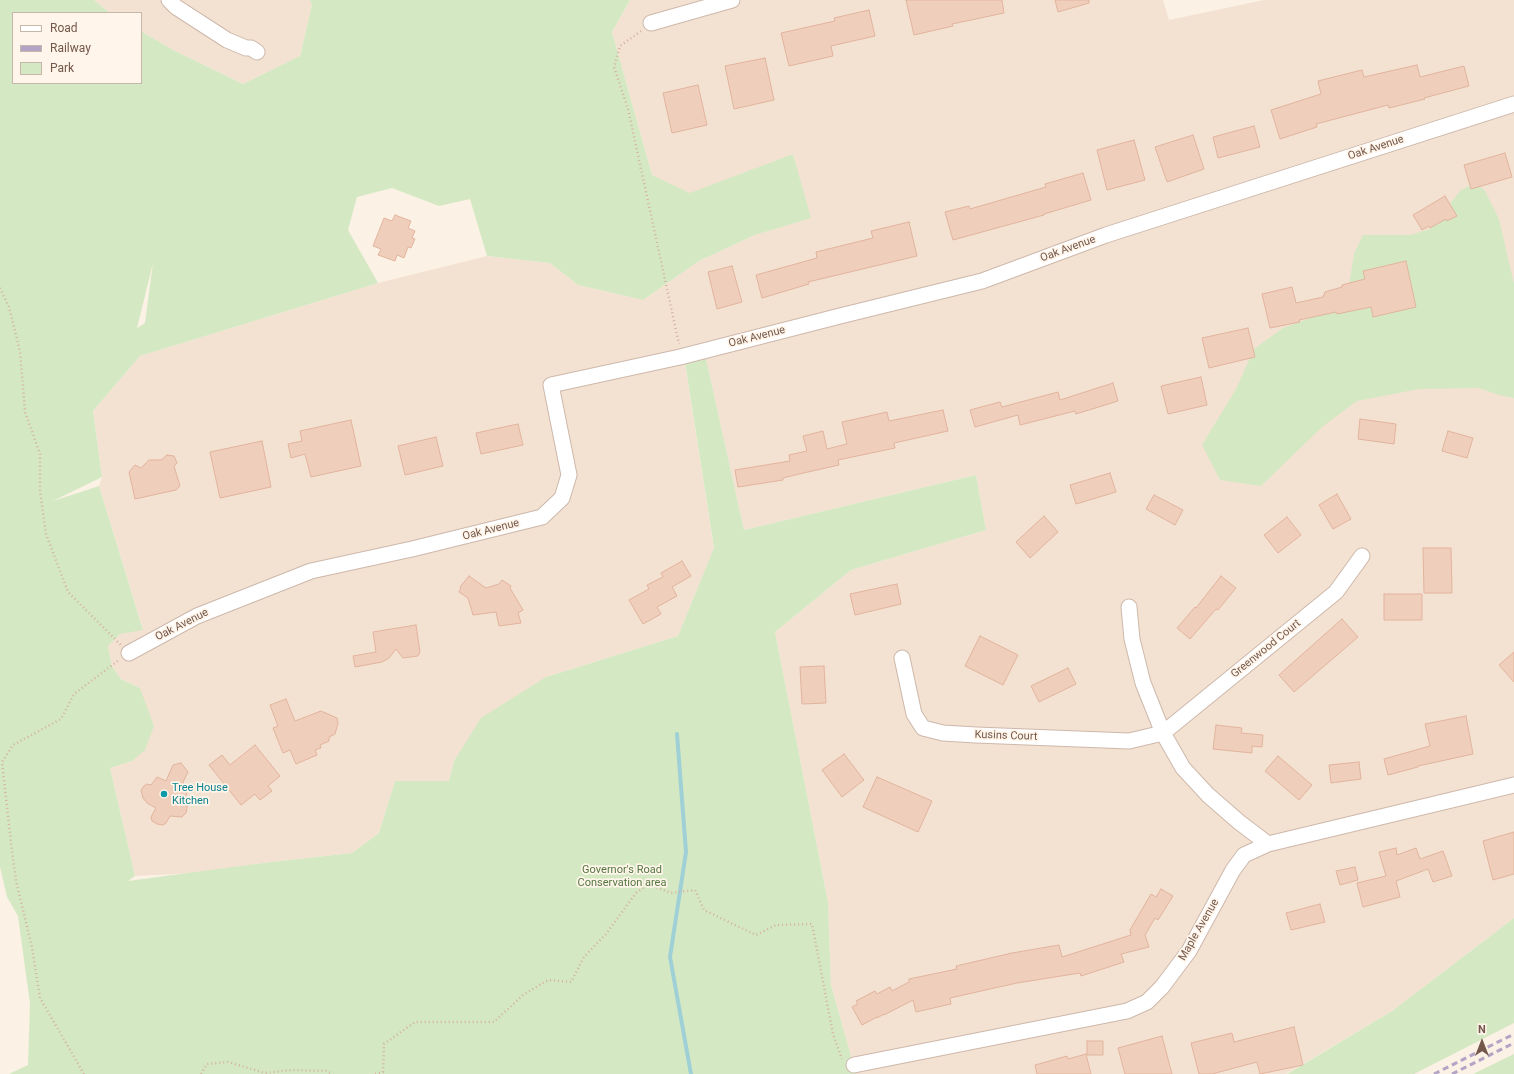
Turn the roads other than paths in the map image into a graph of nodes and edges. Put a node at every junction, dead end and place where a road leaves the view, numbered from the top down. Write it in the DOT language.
graph roads {
  1 [pos="169,0"];
  2 [pos="732,0"];
  3 [pos="651,23"];
  4 [pos="257,52"];
  5 [pos="1514,104"];
  6 [pos="1362,556"];
  7 [pos="1130,607"];
  8 [pos="129,653"];
  9 [pos="902,658"];
  10 [pos="1162,734"];
  11 [pos="1514,785"];
  12 [pos="1268,844"];
  13 [pos="849,1064"];
  1 -- 4 [label="street"];
  2 -- 3 [label="street"];
  5 -- 8 [label="street, Oak Avenue"];
  6 -- 10 [label="street, Greenwood Court"];
  7 -- 10 [label="street"];
  9 -- 10 [label="street, Kusins Court"];
  10 -- 12 [label="street"];
  11 -- 12 [label="street, Maple Avenue"];
  12 -- 13 [label="street, Maple Avenue"];
}
